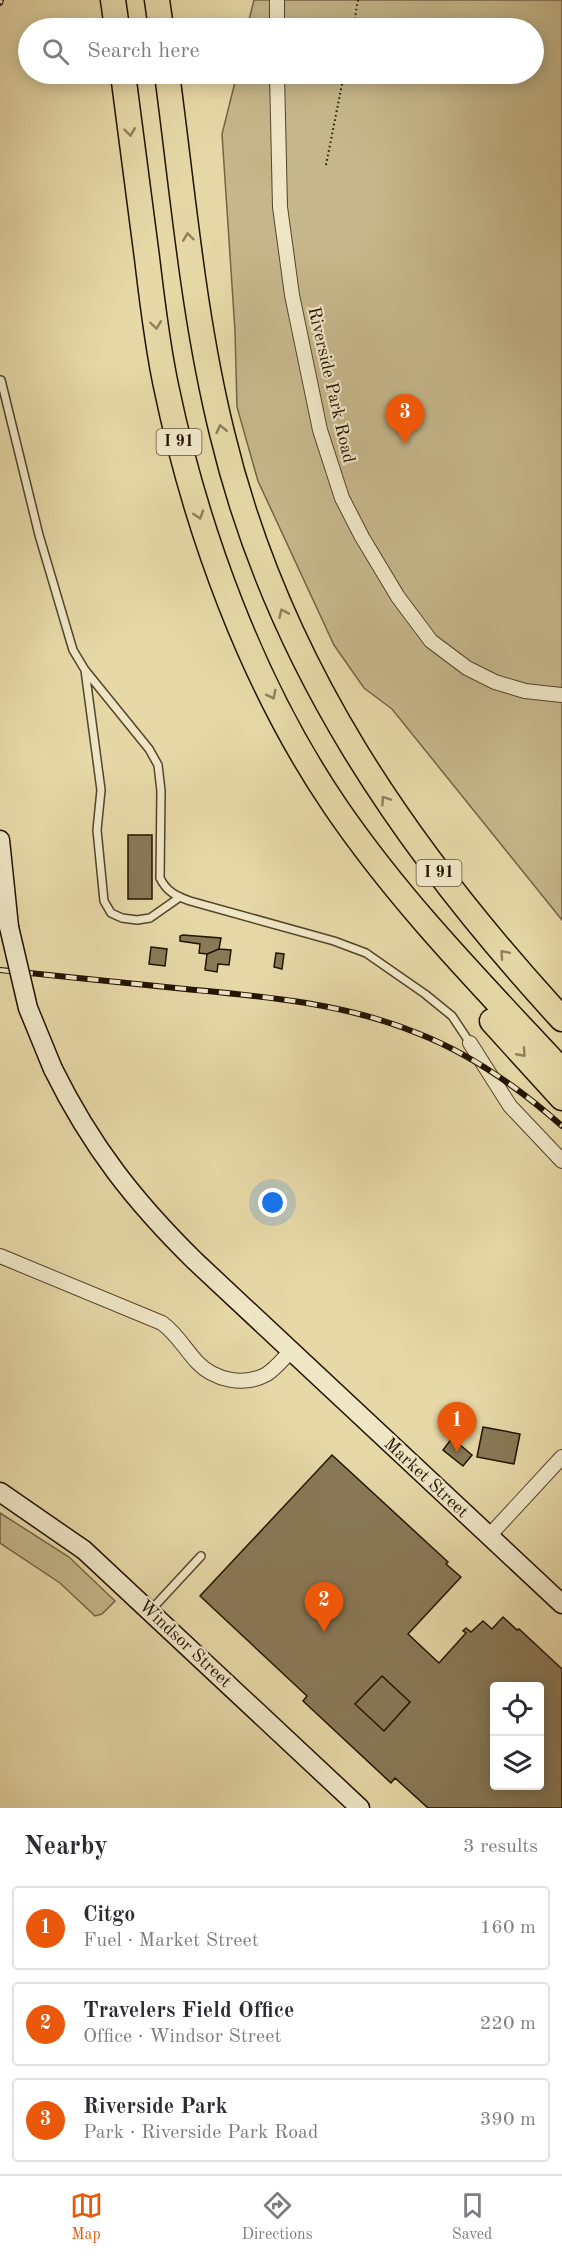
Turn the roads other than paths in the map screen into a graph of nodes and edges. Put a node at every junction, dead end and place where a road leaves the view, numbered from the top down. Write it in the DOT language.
graph roads {
  1 [pos="113,0"];
  2 [pos="157,0"];
  3 [pos="276,0"];
  4 [pos="116,18"];
  5 [pos="160,18"];
  6 [pos="277,18"];
  7 [pos="124,84"];
  8 [pos="168,84"];
  9 [pos="277,84"];
  10 [pos="1,380"];
  11 [pos="85,670"];
  12 [pos="562,694"];
  13 [pos="0,840"];
  14 [pos="399,891"];
  15 [pos="180,897"];
  16 [pos="552,1004"];
  17 [pos="562,1019"];
  18 [pos="470,1043"];
  19 [pos="562,1071"];
  20 [pos="562,1098"];
  21 [pos="562,1161"];
  22 [pos="0,1256"];
  23 [pos="291,1351"];
  24 [pos="562,1457"];
  25 [pos="0,1492"];
  26 [pos="489,1536"];
  27 [pos="201,1556"];
  28 [pos="562,1604"];
  29 [pos="150,1611"];
  30 [pos="360,1808"];
  1 -- 4 [label="highway"];
  2 -- 5 [label="highway"];
  3 -- 6 [label="street"];
  7 -- 14 [label="highway, I 91, one-way"];
  16 -- 8 [label="highway, I 91, one-way"];
  9 -- 12 [label="street, Riverside Park Road"];
  10 -- 11 [label="lane"];
  11 -- 15 [label="lane"];
  11 -- 15 [label="lane"];
  13 -- 23 [label="main road, Market Street, bridge"];
  14 -- 19 [label="highway, I 91"];
  14 -- 20 [label="highway, one-way"];
  15 -- 18 [label="lane"];
  16 -- 17 [label="highway, I 91"];
  18 -- 21 [label="street"];
  22 -- 23 [label="street"];
  23 -- 26 [label="main road, Market Street"];
  24 -- 26 [label="street"];
  25 -- 29 [label="main road, Windsor Street"];
  26 -- 28 [label="main road, Market Street"];
  27 -- 29 [label="lane"];
  29 -- 30 [label="main road, Windsor Street"];
}
